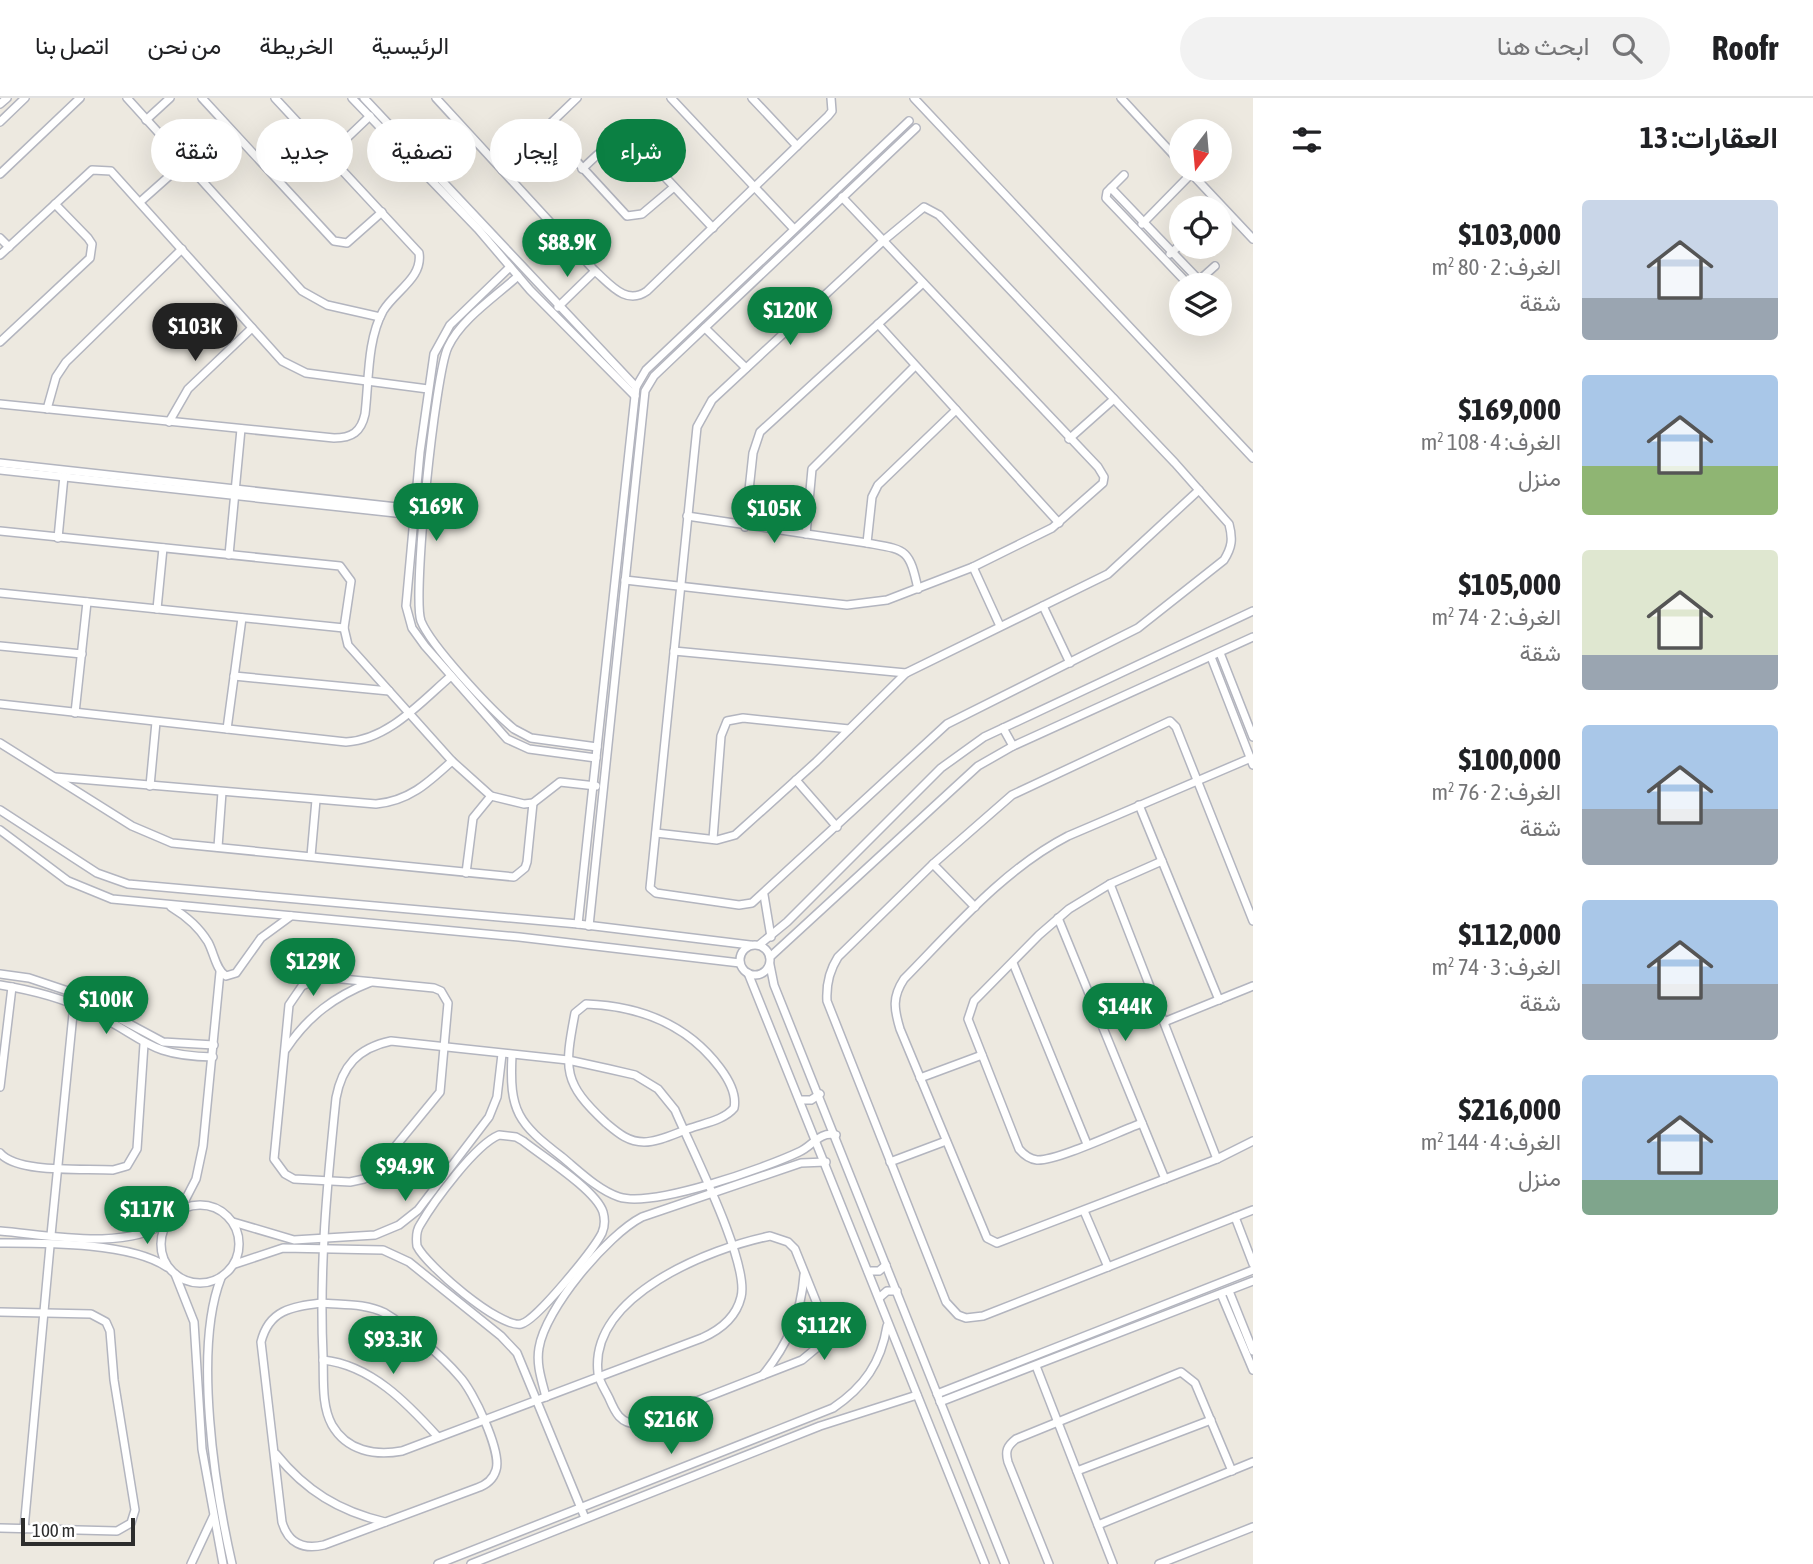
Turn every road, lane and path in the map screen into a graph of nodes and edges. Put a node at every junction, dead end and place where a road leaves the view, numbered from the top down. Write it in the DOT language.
graph roads {
  1 [pos="7,98"];
  2 [pos="25,98"];
  3 [pos="80,98"];
  4 [pos="127,98"];
  5 [pos="170,98"];
  6 [pos="202,98"];
  7 [pos="275,98"];
  8 [pos="352,98"];
  9 [pos="364,98"];
  10 [pos="436,98"];
  11 [pos="577,98"];
  12 [pos="671,98"];
  13 [pos="752,98"];
  14 [pos="831,98"];
  15 [pos="914,98"];
  16 [pos="1121,98"];
  17 [pos="0,104"];
  18 [pos="370,117"];
  19 [pos="294,119"];
  20 [pos="555,119"];
  21 [pos="146,120"];
  22 [pos="909,121"];
  23 [pos="0,122"];
  24 [pos="151,125"];
  25 [pos="916,128"];
  26 [pos="353,133"];
  27 [pos="797,146"];
  28 [pos="1169,150"];
  29 [pos="490,157"];
  30 [pos="867,159"];
  31 [pos="874,166"];
  32 [pos="582,169"];
  33 [pos="0,174"];
  34 [pos="1124,176"];
  35 [pos="162,182"];
  36 [pos="203,182"];
  37 [pos="353,182"];
  38 [pos="513,182"];
  39 [pos="1180,182"];
  40 [pos="1198,182"];
  41 [pos="674,187"];
  42 [pos="755,187"];
  43 [pos="1111,188"];
  44 [pos="1210,196"];
  45 [pos="842,197"];
  46 [pos="140,202"];
  47 [pos="55,204"];
  48 [pos="382,212"];
  49 [pos="1232,219"];
  50 [pos="1143,222"];
  51 [pos="713,228"];
  52 [pos="794,229"];
  53 [pos="1136,229"];
  54 [pos="0,238"];
  55 [pos="1253,239"];
  56 [pos="883,241"];
  57 [pos="9,247"];
  58 [pos="182,249"];
  59 [pos="1169,250"];
  60 [pos="765,254"];
  61 [pos="0,255"];
  62 [pos="1169,256"];
  63 [pos="1165,260"];
  64 [pos="772,262"];
  65 [pos="1214,266"];
  66 [pos="510,267"];
  67 [pos="595,271"];
  68 [pos="1181,273"];
  69 [pos="1206,273"];
  70 [pos="517,275"];
  71 [pos="923,283"];
  72 [pos="533,287"];
  73 [pos="558,307"];
  74 [pos="380,317"];
  75 [pos="878,324"];
  76 [pos="253,328"];
  77 [pos="705,328"];
  78 [pos="0,342"];
  79 [pos="668,349"];
  80 [pos="675,356"];
  81 [pos="609,365"];
  82 [pos="915,366"];
  83 [pos="746,368"];
  84 [pos="369,382"];
  85 [pos="636,387"];
  86 [pos="428,389"];
  87 [pos="635,397"];
  88 [pos="1114,398"];
  89 [pos="0,404"];
  90 [pos="47,409"];
  91 [pos="956,410"];
  92 [pos="169,422"];
  93 [pos="241,429"];
  94 [pos="1069,439"];
  95 [pos="421,452"];
  96 [pos="633,452"];
  97 [pos="430,453"];
  98 [pos="1253,458"];
  99 [pos="0,463"];
  100 [pos="0,470"];
  101 [pos="64,476"];
  102 [pos="1199,490"];
  103 [pos="235,492"];
  104 [pos="414,512"];
  105 [pos="687,516"];
  106 [pos="1059,523"];
  107 [pos="745,527"];
  108 [pos="0,531"];
  109 [pos="806,534"];
  110 [pos="58,538"];
  111 [pos="867,543"];
  112 [pos="163,548"];
  113 [pos="229,555"];
  114 [pos="973,567"];
  115 [pos="625,580"];
  116 [pos="680,587"];
  117 [pos="918,589"];
  118 [pos="0,593"];
  119 [pos="88,602"];
  120 [pos="1043,607"];
  121 [pos="157,609"];
  122 [pos="1253,611"];
  123 [pos="242,618"];
  124 [pos="1000,626"];
  125 [pos="344,628"];
  126 [pos="427,633"];
  127 [pos="1253,637"];
  128 [pos="419,638"];
  129 [pos="0,646"];
  130 [pos="674,651"];
  131 [pos="1220,653"];
  132 [pos="82,654"];
  133 [pos="1211,657"];
  134 [pos="1070,663"];
  135 [pos="906,673"];
  136 [pos="234,676"];
  137 [pos="451,676"];
  138 [pos="388,691"];
  139 [pos="0,704"];
  140 [pos="75,713"];
  141 [pos="409,713"];
  142 [pos="156,722"];
  143 [pos="1003,728"];
  144 [pos="227,729"];
  145 [pos="849,729"];
  146 [pos="1253,737"];
  147 [pos="0,743"];
  148 [pos="1013,746"];
  149 [pos="597,747"];
  150 [pos="596,758"];
  151 [pos="452,761"];
  152 [pos="1252,762"];
  153 [pos="53,777"];
  154 [pos="796,780"];
  155 [pos="1196,781"];
  156 [pos="593,785"];
  157 [pos="150,786"];
  158 [pos="604,787"];
  159 [pos="222,792"];
  160 [pos="491,796"];
  161 [pos="316,800"];
  162 [pos="533,803"];
  163 [pos="1139,805"];
  164 [pos="0,810"];
  165 [pos="16,821"];
  166 [pos="838,827"];
  167 [pos="3,832"];
  168 [pos="656,833"];
  169 [pos="713,839"];
  170 [pos="218,847"];
  171 [pos="311,856"];
  172 [pos="1162,860"];
  173 [pos="933,864"];
  174 [pos="466,873"];
  175 [pos="1110,884"];
  176 [pos="764,895"];
  177 [pos="167,905"];
  178 [pos="975,907"];
  179 [pos="473,915"];
  180 [pos="290,916"];
  181 [pos="1058,918"];
  182 [pos="503,919"];
  183 [pos="1253,921"];
  184 [pos="578,924"];
  185 [pos="589,926"];
  186 [pos="471,932"];
  187 [pos="498,935"];
  188 [pos="771,937"];
  189 [pos="754,945"];
  190 [pos="770,961"];
  191 [pos="740,963"];
  192 [pos="1013,963"];
  193 [pos="220,972"];
  194 [pos="0,974"];
  195 [pos="748,974"];
  196 [pos="372,982"];
  197 [pos="0,985"];
  198 [pos="1253,986"];
  199 [pos="12,987"];
  200 [pos="1219,1000"];
  201 [pos="74,1004"];
  202 [pos="1164,1022"];
  203 [pos="144,1044"];
  204 [pos="214,1045"];
  205 [pos="446,1048"];
  206 [pos="285,1052"];
  207 [pos="502,1054"];
  208 [pos="512,1055"];
  209 [pos="982,1055"];
  210 [pos="213,1057"];
  211 [pos="568,1060"];
  212 [pos="920,1078"];
  213 [pos="0,1087"];
  214 [pos="820,1094"];
  215 [pos="801,1100"];
  216 [pos="1142,1123"];
  217 [pos="684,1131"];
  218 [pos="530,1132"];
  219 [pos="836,1135"];
  220 [pos="816,1139"];
  221 [pos="471,1140"];
  222 [pos="523,1141"];
  223 [pos="947,1141"];
  224 [pos="1253,1141"];
  225 [pos="1087,1144"];
  226 [pos="480,1149"];
  227 [pos="0,1153"];
  228 [pos="1217,1159"];
  229 [pos="825,1162"];
  230 [pos="890,1163"];
  231 [pos="58,1167"];
  232 [pos="1165,1179"];
  233 [pos="327,1181"];
  234 [pos="706,1184"];
  235 [pos="606,1191"];
  236 [pos="710,1194"];
  237 [pos="598,1202"];
  238 [pos="180,1210"];
  239 [pos="1253,1210"];
  240 [pos="1084,1212"];
  241 [pos="1235,1217"];
  242 [pos="409,1218"];
  243 [pos="167,1222"];
  244 [pos="233,1222"];
  245 [pos="419,1226"];
  246 [pos="0,1231"];
  247 [pos="51,1235"];
  248 [pos="322,1239"];
  249 [pos="0,1244"];
  250 [pos="50,1246"];
  251 [pos="732,1247"];
  252 [pos="322,1248"];
  253 [pos="235,1264"];
  254 [pos="1253,1264"];
  255 [pos="886,1265"];
  256 [pos="1108,1267"];
  257 [pos="1253,1270"];
  258 [pos="868,1271"];
  259 [pos="172,1272"];
  260 [pos="805,1273"];
  261 [pos="220,1278"];
  262 [pos="1253,1281"];
  263 [pos="897,1291"];
  264 [pos="1225,1292"];
  265 [pos="878,1298"];
  266 [pos="1176,1300"];
  267 [pos="321,1303"];
  268 [pos="1180,1310"];
  269 [pos="0,1312"];
  270 [pos="45,1312"];
  271 [pos="509,1325"];
  272 [pos="888,1325"];
  273 [pos="501,1336"];
  274 [pos="1253,1351"];
  275 [pos="323,1360"];
  276 [pos="1036,1366"];
  277 [pos="1253,1370"];
  278 [pos="598,1374"];
  279 [pos="763,1375"];
  280 [pos="974,1379"];
  281 [pos="978,1388"];
  282 [pos="937,1394"];
  283 [pos="917,1395"];
  284 [pos="546,1396"];
  285 [pos="538,1400"];
  286 [pos="940,1402"];
  287 [pos="1210,1420"];
  288 [pos="483,1421"];
  289 [pos="1058,1421"];
  290 [pos="438,1437"];
  291 [pos="274,1452"];
  292 [pos="1253,1462"];
  293 [pos="1077,1471"];
  294 [pos="1232,1471"];
  295 [pos="580,1507"];
  296 [pos="213,1516"];
  297 [pos="586,1518"];
  298 [pos="386,1522"];
  299 [pos="1098,1525"];
  300 [pos="1253,1527"];
  301 [pos="0,1528"];
  302 [pos="24,1529"];
  303 [pos="233,1562"];
  304 [pos="191,1564"];
  305 [pos="223,1564"];
  306 [pos="438,1564"];
  307 [pos="471,1564"];
  308 [pos="985,1564"];
  309 [pos="1005,1564"];
  310 [pos="1049,1564"];
  311 [pos="1113,1564"];
  312 [pos="1159,1564"];
  1 -- 17 [label="street"];
  2 -- 23 [label="street"];
  3 -- 33 [label="street"];
  4 -- 21 [label="street"];
  5 -- 21 [label="street"];
  6 -- 48 [label="street"];
  7 -- 19 [label="street"];
  8 -- 18 [label="street"];
  9 -- 72 [label="street"];
  10 -- 29 [label="street"];
  11 -- 20 [label="street"];
  12 -- 42 [label="street"];
  13 -- 27 [label="street"];
  14 -- 27 [label="street"];
  15 -- 98 [label="street"];
  16 -- 28 [label="street"];
  18 -- 26 [label="street"];
  18 -- 66 [label="street"];
  21 -- 24 [label="street"];
  22 -- 30 [label="street"];
  25 -- 31 [label="street"];
  27 -- 42 [label="street"];
  30 -- 31 [label="street"];
  30 -- 52 [label="street"];
  31 -- 45 [label="street"];
  32 -- 41 [label="street"];
  32 -- 41 [label="street"];
  34 -- 43 [label="street"];
  35 -- 46 [label="street"];
  36 -- 74 [label="street"];
  37 -- 48 [label="street"];
  38 -- 67 [label="street"];
  39 -- 50 [label="street"];
  40 -- 44 [label="street"];
  41 -- 51 [label="street"];
  42 -- 51 [label="street"];
  42 -- 52 [label="street"];
  43 -- 50 [label="street"];
  43 -- 53 [label="street"];
  45 -- 56 [label="street"];
  45 -- 64 [label="street"];
  46 -- 47 [label="street"];
  46 -- 58 [label="street"];
  47 -- 57 [label="street"];
  47 -- 78 [label="street"];
  48 -- 74 [label="street"];
  49 -- 55 [label="street"];
  50 -- 53 [label="street"];
  50 -- 59 [label="street"];
  51 -- 67 [label="street"];
  52 -- 60 [label="street"];
  53 -- 63 [label="street"];
  54 -- 57 [label="street"];
  56 -- 71 [label="street"];
  56 -- 83 [label="street"];
  56 -- 88 [label="street"];
  57 -- 61 [label="street"];
  58 -- 76 [label="street"];
  58 -- 90 [label="street"];
  60 -- 64 [label="street"];
  60 -- 79 [label="street"];
  62 -- 63 [label="street"];
  63 -- 68 [label="street"];
  64 -- 77 [label="street"];
  65 -- 69 [label="street"];
  66 -- 70 [label="street"];
  66 -- 86 [label="street"];
  67 -- 73 [label="street"];
  70 -- 72 [label="street"];
  70 -- 97 [label="street"];
  71 -- 75 [label="street"];
  71 -- 94 [label="street"];
  72 -- 73 [label="street"];
  72 -- 81 [label="street"];
  73 -- 81 [label="street"];
  74 -- 84 [label="street"];
  75 -- 82 [label="street"];
  75 -- 107 [label="street"];
  76 -- 84 [label="street"];
  76 -- 92 [label="street"];
  77 -- 80 [label="street"];
  77 -- 83 [label="street"];
  79 -- 80 [label="street"];
  79 -- 85 [label="street"];
  80 -- 96 [label="street"];
  81 -- 85 [label="street"];
  81 -- 87 [label="street"];
  82 -- 91 [label="street"];
  82 -- 109 [label="street"];
  83 -- 105 [label="street"];
  84 -- 86 [label="street"];
  84 -- 93 [label="street"];
  85 -- 87 [label="street"];
  86 -- 95 [label="street"];
  87 -- 96 [label="street"];
  88 -- 94 [label="street"];
  88 -- 102 [label="street"];
  89 -- 90 [label="street"];
  90 -- 92 [label="street"];
  91 -- 106 [label="street"];
  91 -- 111 [label="street"];
  92 -- 93 [label="street"];
  93 -- 103 [label="street"];
  94 -- 106 [label="street"];
  95 -- 97 [label="street"];
  95 -- 104 [label="street"];
  96 -- 115 [label="street"];
  96 -- 149 [label="street"];
  97 -- 126 [label="street"];
  99 -- 103 [label="street"];
  100 -- 101 [label="street"];
  101 -- 103 [label="street"];
  101 -- 110 [label="street"];
  102 -- 120 [label="street"];
  102 -- 134 [label="street"];
  103 -- 104 [label="street"];
  103 -- 113 [label="street"];
  104 -- 128 [label="street"];
  105 -- 107 [label="street"];
  105 -- 116 [label="street"];
  106 -- 114 [label="street"];
  107 -- 109 [label="street"];
  108 -- 110 [label="street"];
  109 -- 111 [label="street"];
  110 -- 112 [label="street"];
  111 -- 117 [label="street"];
  112 -- 113 [label="street"];
  112 -- 121 [label="street"];
  113 -- 125 [label="street"];
  114 -- 117 [label="street"];
  114 -- 124 [label="street"];
  115 -- 116 [label="street"];
  115 -- 158 [label="street"];
  116 -- 117 [label="street"];
  116 -- 130 [label="street"];
  118 -- 119 [label="street"];
  119 -- 121 [label="street"];
  119 -- 132 [label="street"];
  120 -- 124 [label="street"];
  120 -- 134 [label="street"];
  121 -- 123 [label="street"];
  122 -- 143 [label="street"];
  123 -- 125 [label="street"];
  123 -- 136 [label="street"];
  124 -- 135 [label="street"];
  125 -- 138 [label="street"];
  126 -- 128 [label="street"];
  126 -- 149 [label="street"];
  127 -- 131 [label="street"];
  128 -- 137 [label="street"];
  129 -- 132 [label="street"];
  130 -- 135 [label="street"];
  130 -- 168 [label="street"];
  131 -- 133 [label="street"];
  131 -- 146 [label="street"];
  132 -- 140 [label="street"];
  133 -- 148 [label="street"];
  133 -- 152 [label="street"];
  134 -- 166 [label="street"];
  135 -- 145 [label="street"];
  136 -- 138 [label="street"];
  136 -- 144 [label="street"];
  137 -- 141 [label="street"];
  137 -- 150 [label="street"];
  138 -- 141 [label="street"];
  139 -- 140 [label="street"];
  140 -- 142 [label="street"];
  141 -- 144 [label="street"];
  141 -- 151 [label="street"];
  142 -- 144 [label="street"];
  142 -- 157 [label="street"];
  143 -- 148 [label="street"];
  143 -- 188 [label="street"];
  145 -- 154 [label="street"];
  145 -- 169 [label="street"];
  147 -- 153 [label="street"];
  148 -- 190 [label="street"];
  149 -- 150 [label="street"];
  150 -- 156 [label="street"];
  151 -- 160 [label="street"];
  151 -- 161 [label="street"];
  152 -- 155 [label="street"];
  153 -- 157 [label="street"];
  153 -- 170 [label="street"];
  154 -- 166 [label="street"];
  154 -- 169 [label="street"];
  155 -- 163 [label="street"];
  155 -- 173 [label="street"];
  155 -- 183 [label="street"];
  156 -- 158 [label="street"];
  156 -- 162 [label="street"];
  156 -- 184 [label="street"];
  157 -- 159 [label="street"];
  158 -- 185 [label="street"];
  159 -- 161 [label="street"];
  159 -- 170 [label="street"];
  160 -- 162 [label="street"];
  160 -- 174 [label="street"];
  161 -- 171 [label="street"];
  162 -- 174 [label="street"];
  163 -- 172 [label="street"];
  163 -- 178 [label="street"];
  164 -- 165 [label="street"];
  165 -- 167 [label="street"];
  165 -- 179 [label="street"];
  166 -- 176 [label="street"];
  167 -- 177 [label="street"];
  168 -- 169 [label="street"];
  168 -- 176 [label="street"];
  170 -- 171 [label="street"];
  171 -- 174 [label="street"];
  172 -- 175 [label="street"];
  172 -- 200 [label="street"];
  173 -- 178 [label="street"];
  173 -- 230 [label="street"];
  175 -- 181 [label="street"];
  175 -- 202 [label="street"];
  176 -- 188 [label="street"];
  177 -- 180 [label="street"];
  177 -- 193 [label="street"];
  178 -- 212 [label="street"];
  179 -- 182 [label="street"];
  179 -- 186 [label="street"];
  180 -- 186 [label="street"];
  180 -- 193 [label="street"];
  181 -- 192 [label="street"];
  181 -- 216 [label="street"];
  182 -- 184 [label="street"];
  182 -- 187 [label="street"];
  184 -- 185 [label="street"];
  185 -- 189 [label="street"];
  186 -- 187 [label="street"];
  187 -- 191 [label="street"];
  188 -- 189 [label="street"];
  189 -- 190 [label="street"];
  189 -- 191 [label="street"];
  190 -- 195 [label="street"];
  190 -- 214 [label="street"];
  191 -- 195 [label="street"];
  192 -- 209 [label="street"];
  192 -- 225 [label="street"];
  193 -- 204 [label="street"];
  194 -- 204 [label="street"];
  195 -- 215 [label="street"];
  196 -- 205 [label="street"];
  196 -- 206 [label="street"];
  196 -- 206 [label="street"];
  197 -- 199 [label="street"];
  198 -- 200 [label="street"];
  199 -- 201 [label="street"];
  199 -- 213 [label="street"];
  200 -- 202 [label="street"];
  201 -- 203 [label="street"];
  201 -- 231 [label="street"];
  202 -- 228 [label="street"];
  203 -- 210 [label="street"];
  203 -- 231 [label="street"];
  204 -- 210 [label="street"];
  205 -- 207 [label="street"];
  205 -- 233 [label="street"];
  205 -- 233 [label="street"];
  206 -- 233 [label="street"];
  207 -- 208 [label="street"];
  207 -- 221 [label="street"];
  208 -- 211 [label="street"];
  208 -- 218 [label="street"];
  209 -- 212 [label="street"];
  209 -- 225 [label="street"];
  210 -- 238 [label="street"];
  211 -- 217 [label="street"];
  211 -- 217 [label="street"];
  211 -- 217 [label="street"];
  212 -- 223 [label="street"];
  214 -- 215 [label="street"];
  214 -- 219 [label="street"];
  215 -- 220 [label="street"];
  216 -- 225 [label="street"];
  216 -- 232 [label="street"];
  217 -- 234 [label="street"];
  218 -- 222 [label="street"];
  218 -- 235 [label="street"];
  219 -- 220 [label="street"];
  219 -- 255 [label="street"];
  220 -- 229 [label="street"];
  220 -- 234 [label="street"];
  221 -- 226 [label="street"];
  221 -- 242 [label="street"];
  222 -- 226 [label="street"];
  222 -- 237 [label="street"];
  223 -- 230 [label="street"];
  223 -- 240 [label="street"];
  224 -- 228 [label="street"];
  226 -- 245 [label="street"];
  227 -- 231 [label="street"];
  228 -- 232 [label="street"];
  229 -- 236 [label="street"];
  229 -- 258 [label="street"];
  230 -- 256 [label="street"];
  231 -- 247 [label="street"];
  232 -- 240 [label="street"];
  233 -- 248 [label="street"];
  234 -- 235 [label="street"];
  234 -- 236 [label="street"];
  235 -- 237 [label="street"];
  236 -- 251 [label="street"];
  236 -- 284 [label="street"];
  237 -- 271 [label="street"];
  238 -- 243 [label="street"];
  238 -- 244 [label="street"];
  239 -- 241 [label="street"];
  240 -- 256 [label="street"];
  241 -- 254 [label="street"];
  241 -- 256 [label="street"];
  242 -- 245 [label="street"];
  242 -- 248 [label="street"];
  243 -- 247 [label="street"];
  243 -- 259 [label="street"];
  244 -- 248 [label="street"];
  244 -- 253 [label="street"];
  245 -- 271 [label="street"];
  246 -- 247 [label="street"];
  248 -- 252 [label="street"];
  249 -- 250 [label="street"];
  250 -- 259 [label="street"];
  250 -- 270 [label="street"];
  251 -- 260 [label="street"];
  251 -- 278 [label="street"];
  251 -- 278 [label="street"];
  252 -- 253 [label="street"];
  252 -- 267 [label="street"];
  252 -- 273 [label="street"];
  253 -- 261 [label="street"];
  255 -- 258 [label="street"];
  255 -- 263 [label="street"];
  257 -- 266 [label="street"];
  258 -- 265 [label="street"];
  259 -- 261 [label="street"];
  259 -- 296 [label="street"];
  260 -- 279 [label="street"];
  260 -- 279 [label="street"];
  261 -- 303 [label="street"];
  262 -- 264 [label="street"];
  263 -- 265 [label="street"];
  263 -- 282 [label="street"];
  264 -- 268 [label="street"];
  264 -- 274 [label="street"];
  264 -- 277 [label="street"];
  265 -- 272 [label="street"];
  266 -- 268 [label="street"];
  266 -- 280 [label="street"];
  267 -- 275 [label="street"];
  267 -- 288 [label="street"];
  267 -- 291 [label="street"];
  268 -- 276 [label="street"];
  269 -- 270 [label="street"];
  270 -- 302 [label="street"];
  270 -- 302 [label="street"];
  271 -- 273 [label="street"];
  272 -- 283 [label="street"];
  272 -- 295 [label="street"];
  273 -- 285 [label="street"];
  275 -- 290 [label="street"];
  275 -- 290 [label="street"];
  276 -- 281 [label="street"];
  276 -- 289 [label="street"];
  278 -- 279 [label="street"];
  278 -- 284 [label="street"];
  280 -- 281 [label="street"];
  280 -- 282 [label="street"];
  281 -- 286 [label="street"];
  282 -- 286 [label="street"];
  283 -- 297 [label="street"];
  283 -- 308 [label="street"];
  284 -- 285 [label="street"];
  285 -- 288 [label="street"];
  285 -- 295 [label="street"];
  286 -- 309 [label="street"];
  287 -- 289 [label="street"];
  287 -- 293 [label="street"];
  287 -- 294 [label="street"];
  288 -- 290 [label="street"];
  288 -- 298 [label="street"];
  289 -- 293 [label="street"];
  289 -- 310 [label="street"];
  291 -- 298 [label="street"];
  291 -- 298 [label="street"];
  292 -- 294 [label="street"];
  293 -- 299 [label="street"];
  294 -- 299 [label="street"];
  295 -- 297 [label="street"];
  295 -- 306 [label="street"];
  296 -- 304 [label="street"];
  296 -- 305 [label="street"];
  297 -- 307 [label="street"];
  299 -- 311 [label="street"];
  300 -- 312 [label="street"];
  301 -- 302 [label="street"];
}
